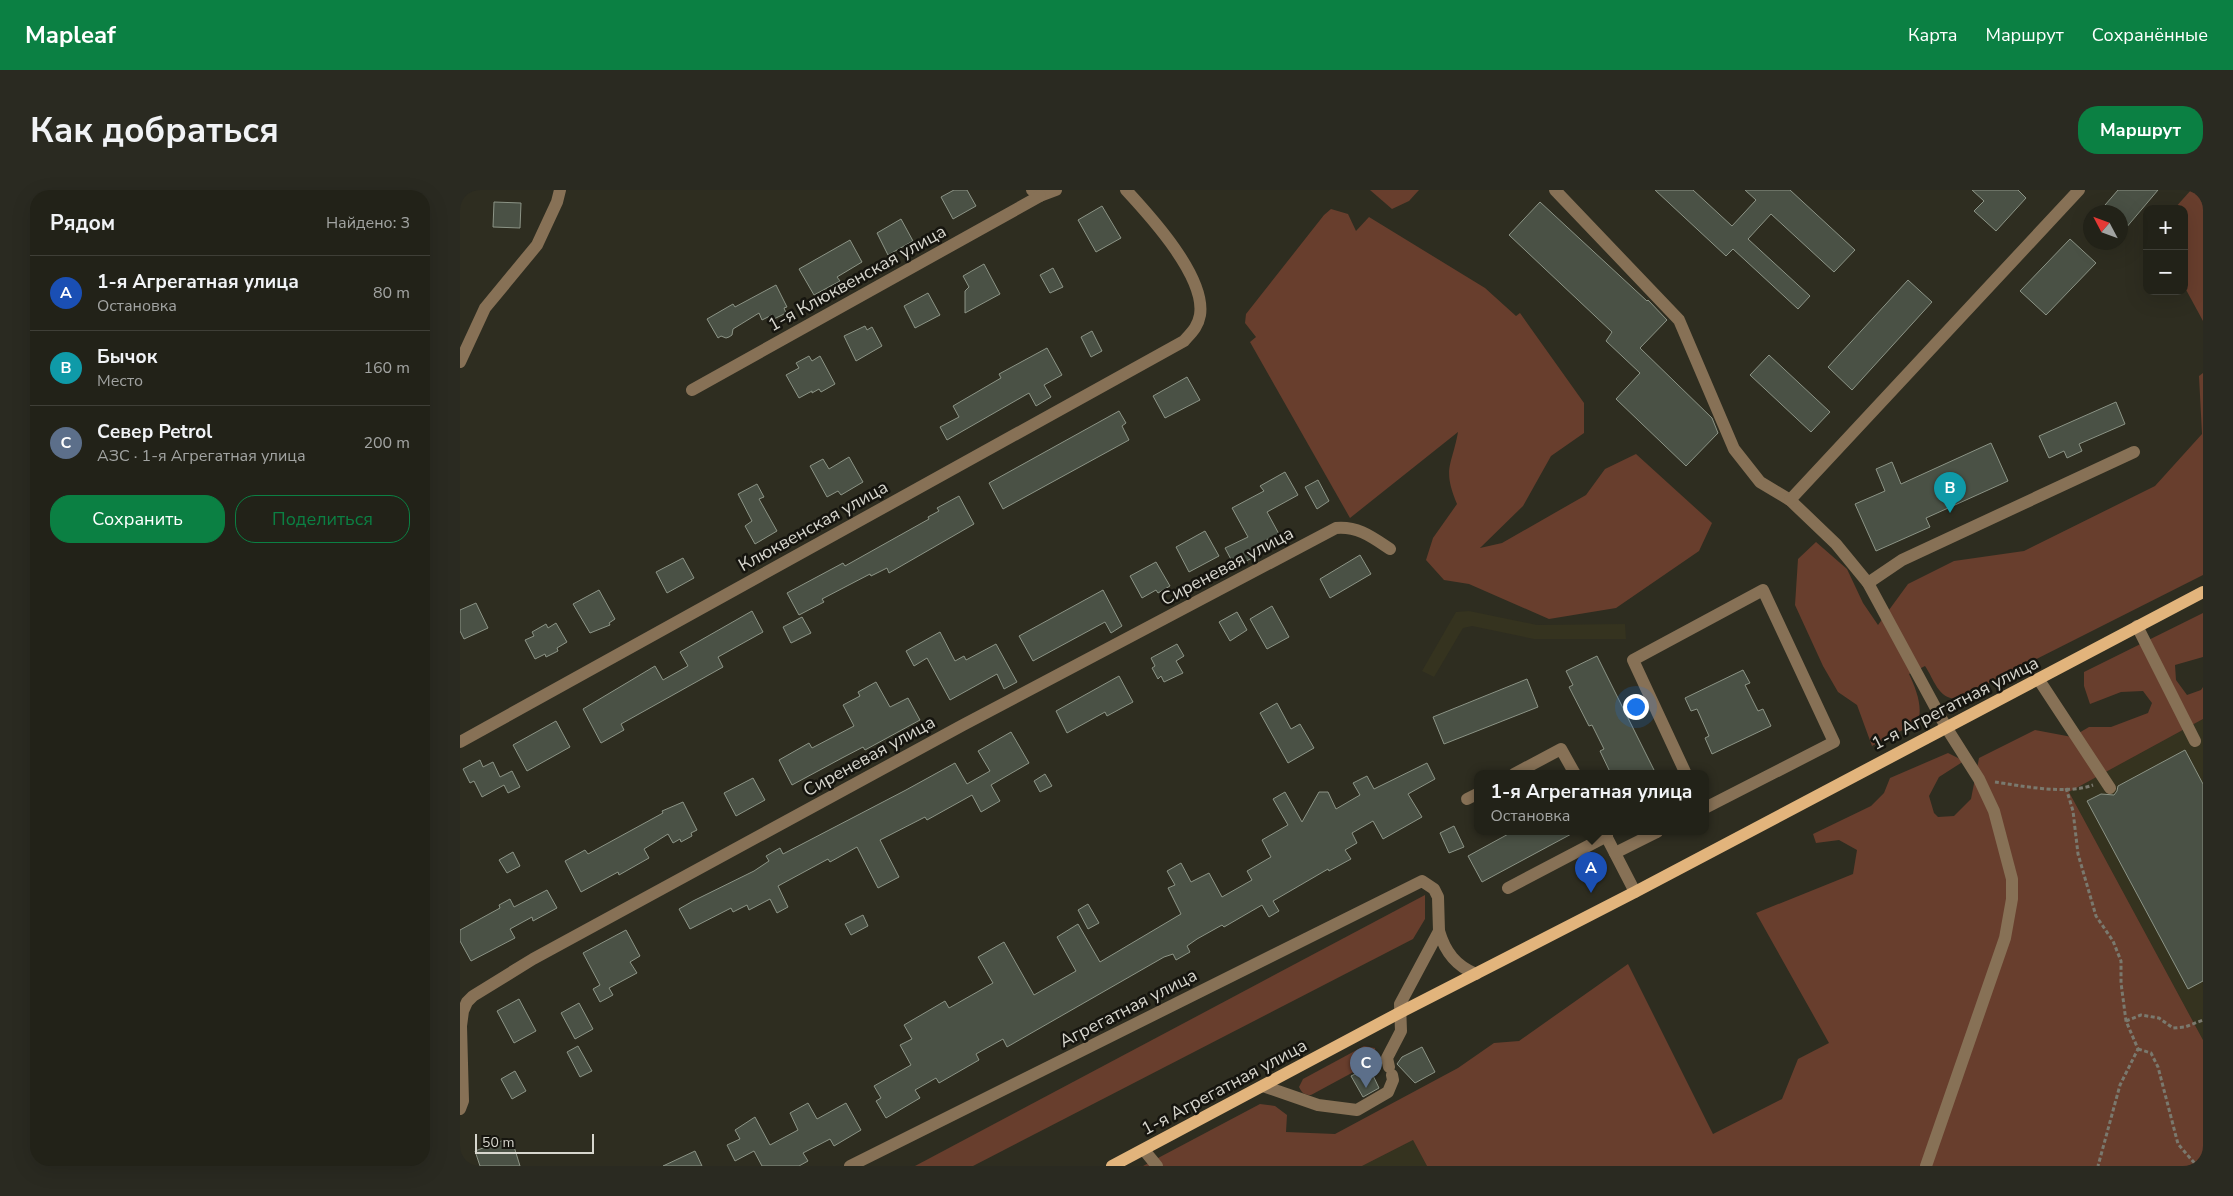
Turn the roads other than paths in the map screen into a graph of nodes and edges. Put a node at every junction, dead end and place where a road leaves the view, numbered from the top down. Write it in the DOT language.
graph roads {
  1 [pos="560,190"];
  2 [pos="1056,190"];
  3 [pos="1126,190"];
  4 [pos="1555,190"];
  5 [pos="2079,190"];
  6 [pos="1036,193"];
  7 [pos="460,362"];
  8 [pos="692,390"];
  9 [pos="2134,452"];
  10 [pos="1790,500"];
  11 [pos="1390,549"];
  12 [pos="1868,583"];
  13 [pos="2203,592"];
  14 [pos="2137,626"];
  15 [pos="2039,680"];
  16 [pos="1946,727"];
  17 [pos="2196,741"];
  18 [pos="460,742"];
  19 [pos="1522,770"];
  20 [pos="1573,770"];
  21 [pos="1684,770"];
  22 [pos="2108,784"];
  23 [pos="1709,806"];
  24 [pos="1604,835"];
  25 [pos="1606,835"];
  26 [pos="1651,835"];
  27 [pos="1615,853"];
  28 [pos="1508,888"];
  29 [pos="1635,892"];
  30 [pos="1438,931"];
  31 [pos="1476,974"];
  32 [pos="1400,1012"];
  33 [pos="1263,1086"];
  34 [pos="460,1109"];
  35 [pos="1144,1150"];
  36 [pos="850,1166"];
  37 [pos="1112,1166"];
  38 [pos="1157,1166"];
  39 [pos="1926,1166"];
  1 -- 7 [label="street"];
  2 -- 6 [label="street, 1-я Клюквенская улица"];
  3 -- 18 [label="street, Клюквенская улица"];
  4 -- 10 [label="street"];
  5 -- 10 [label="street"];
  6 -- 8 [label="street, 1-я Клюквенская улица"];
  9 -- 12 [label="street"];
  10 -- 12 [label="street"];
  11 -- 34 [label="street, Сиреневая улица"];
  12 -- 16 [label="street"];
  13 -- 14 [label="main road, 1-я Агрегатная улица"];
  14 -- 15 [label="main road, 1-я Агрегатная улица"];
  14 -- 17 [label="street"];
  15 -- 16 [label="main road, 1-я Агрегатная улица"];
  15 -- 22 [label="street"];
  16 -- 29 [label="main road, 1-я Агрегатная улица"];
  16 -- 39 [label="street"];
  19 -- 20 [label="street"];
  21 -- 23 [label="street"];
  24 -- 28 [label="street"];
  25 -- 27 [label="street"];
  26 -- 27 [label="street"];
  27 -- 29 [label="street"];
  29 -- 31 [label="main road, 1-я Агрегатная улица"];
  30 -- 31 [label="street"];
  30 -- 32 [label="street"];
  30 -- 36 [label="street, Агрегатная улица"];
  31 -- 32 [label="main road, 1-я Агрегатная улица"];
  32 -- 33 [label="main road, 1-я Агрегатная улица"];
  32 -- 33 [label="street"];
  33 -- 35 [label="main road, 1-я Агрегатная улица"];
  35 -- 37 [label="main road, 1-я Агрегатная улица"];
  35 -- 38 [label="street"];
}
